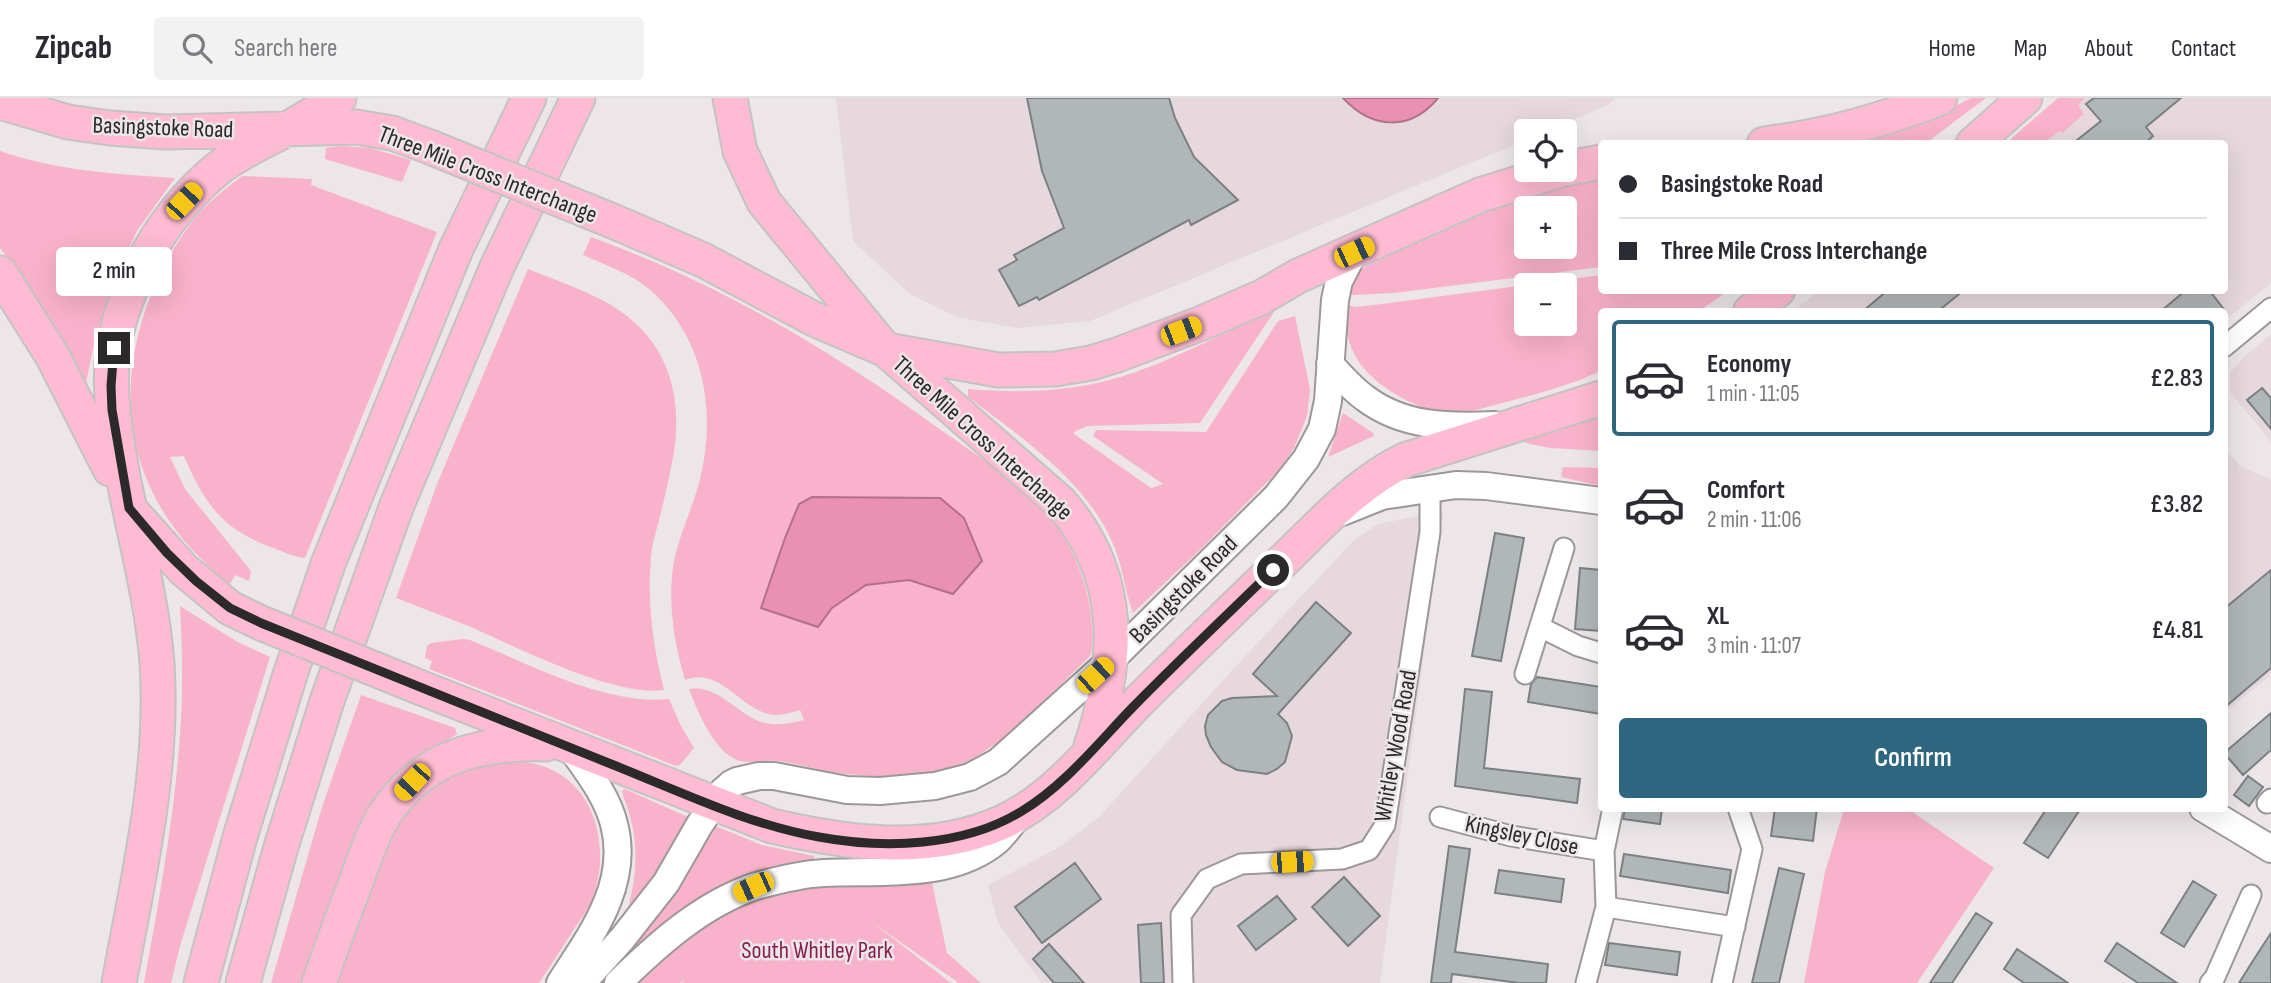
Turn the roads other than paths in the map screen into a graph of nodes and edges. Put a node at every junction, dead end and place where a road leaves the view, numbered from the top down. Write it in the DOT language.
graph roads {
  1 [pos="339,98"];
  2 [pos="529,98"];
  3 [pos="578,98"];
  4 [pos="730,98"];
  5 [pos="1940,98"];
  6 [pos="2025,98"];
  7 [pos="0,102"];
  8 [pos="287,129"];
  9 [pos="1787,140"];
  10 [pos="1978,140"];
  11 [pos="1598,163"];
  12 [pos="1577,166"];
  13 [pos="1521,182"];
  14 [pos="1354,252"];
  15 [pos="0,274"];
  16 [pos="2271,308"];
  17 [pos="2228,344"];
  18 [pos="886,350"];
  19 [pos="1330,364"];
  20 [pos="1598,399"];
  21 [pos="1517,424"];
  22 [pos="1430,488"];
  23 [pos="1598,501"];
  24 [pos="129,508"];
  25 [pos="1327,518"];
  26 [pos="1564,548"];
  27 [pos="1541,627"];
  28 [pos="1598,652"];
  29 [pos="1111,660"];
  30 [pos="1525,674"];
  31 [pos="567,746"];
  32 [pos="1089,752"];
  33 [pos="713,804"];
  34 [pos="1024,811"];
  35 [pos="1612,812"];
  36 [pos="1739,812"];
  37 [pos="2210,812"];
  38 [pos="1440,817"];
  39 [pos="2271,849"];
  40 [pos="1604,851"];
  41 [pos="2251,895"];
  42 [pos="1606,907"];
  43 [pos="1735,927"];
  44 [pos="119,983"];
  45 [pos="201,983"];
  46 [pos="243,983"];
  47 [pos="319,983"];
  48 [pos="560,983"];
  49 [pos="582,983"];
  50 [pos="618,983"];
  51 [pos="1182,983"];
  52 [pos="1586,983"];
  53 [pos="1722,983"];
  54 [pos="2210,983"];
  1 -- 8 [label="highway"];
  2 -- 45 [label="highway"];
  3 -- 46 [label="highway"];
  4 -- 18 [label="highway"];
  5 -- 9 [label="highway"];
  6 -- 10 [label="highway"];
  7 -- 8 [label="highway, Basingstoke Road"];
  8 -- 18 [label="highway, Three Mile Cross Interchange, bridge"];
  8 -- 24 [label="highway, Three Mile Cross Interchange"];
  11 -- 12 [label="highway"];
  13 -- 14 [label="highway"];
  14 -- 18 [label="highway"];
  14 -- 19 [label="main road, Basingstoke Road"];
  15 -- 24 [label="highway"];
  16 -- 17 [label="street"];
  18 -- 29 [label="highway, Three Mile Cross Interchange"];
  19 -- 21 [label="main road"];
  19 -- 29 [label="main road, Basingstoke Road"];
  20 -- 21 [label="highway, Basingstoke Road"];
  21 -- 25 [label="highway, Basingstoke Road"];
  22 -- 23 [label="main road, Basingstoke Road"];
  22 -- 25 [label="main road, Basingstoke Road"];
  22 -- 51 [label="street, Whitley Wood Road"];
  24 -- 31 [label="highway, Three Mile Cross Interchange, bridge"];
  24 -- 44 [label="highway"];
  25 -- 32 [label="highway, Basingstoke Road"];
  26 -- 27 [label="street"];
  27 -- 28 [label="street"];
  27 -- 30 [label="street"];
  29 -- 32 [label="highway, Three Mile Cross Interchange"];
  29 -- 33 [label="main road, Basingstoke Road"];
  31 -- 33 [label="highway, Three Mile Cross Interchange"];
  31 -- 47 [label="highway"];
  31 -- 48 [label="main road"];
  32 -- 34 [label="highway, Three Mile Cross Interchange"];
  33 -- 34 [label="highway, Three Mile Cross Interchange"];
  33 -- 49 [label="main road"];
  34 -- 50 [label="main road"];
  35 -- 40 [label="street, Kingsley Close"];
  36 -- 43 [label="street"];
  37 -- 39 [label="main road"];
  38 -- 40 [label="street, Kingsley Close"];
  40 -- 42 [label="street, Kingsley Close"];
  41 -- 54 [label="street"];
  42 -- 43 [label="street"];
  42 -- 52 [label="street, Kingsley Close"];
  43 -- 53 [label="street"];
}
